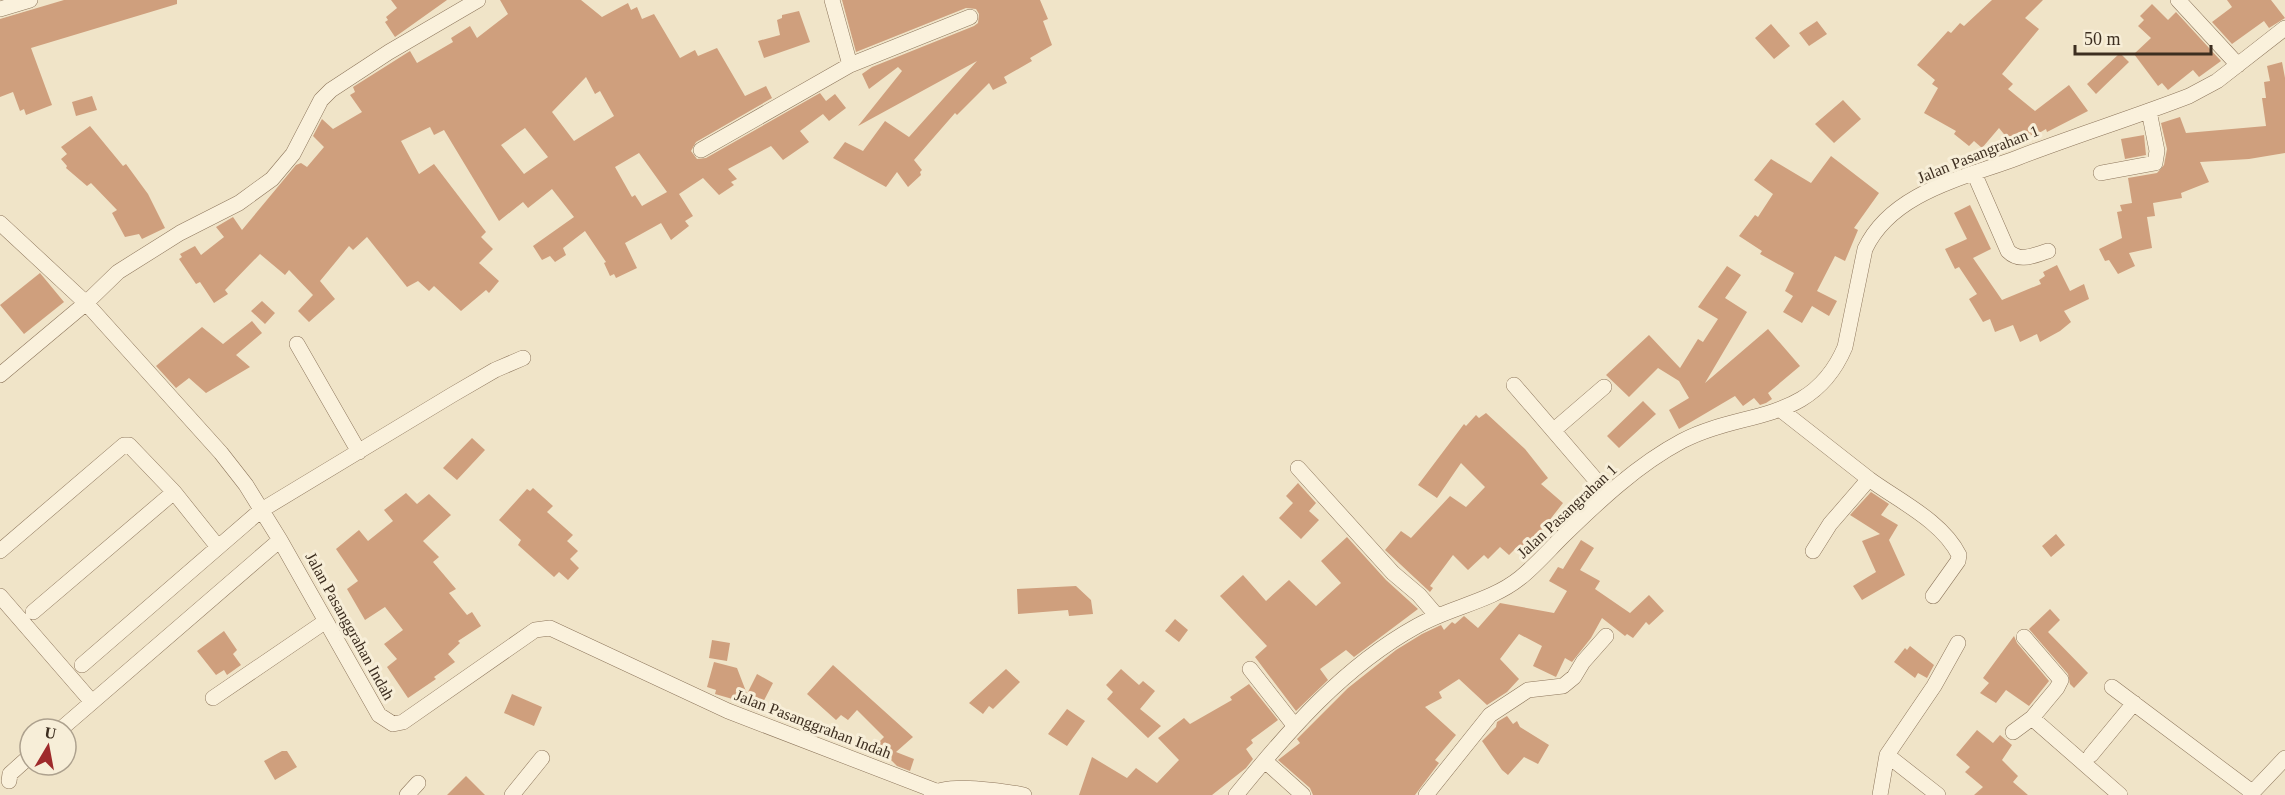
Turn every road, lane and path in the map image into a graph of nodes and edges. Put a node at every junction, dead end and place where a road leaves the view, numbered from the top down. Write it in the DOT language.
graph roads {
  1 [pos="30,0"];
  2 [pos="478,0"];
  3 [pos="832,0"];
  4 [pos="2178,0"];
  5 [pos="0,9"];
  6 [pos="970,17"];
  7 [pos="2285,28"];
  8 [pos="849,65"];
  9 [pos="2238,65"];
  10 [pos="2149,111"];
  11 [pos="701,150"];
  12 [pos="1974,173"];
  13 [pos="2101,173"];
  14 [pos="0,223"];
  15 [pos="2048,251"];
  16 [pos="86,303"];
  17 [pos="297,344"];
  18 [pos="523,358"];
  19 [pos="0,375"];
  20 [pos="1514,386"];
  21 [pos="1604,387"];
  22 [pos="1781,410"];
  23 [pos="1554,430"];
  24 [pos="359,452"];
  25 [pos="1298,468"];
  26 [pos="1869,479"];
  27 [pos="174,492"];
  28 [pos="1607,493"];
  29 [pos="260,511"];
  30 [pos="280,540"];
  31 [pos="218,547"];
  32 [pos="0,551"];
  33 [pos="1813,551"];
  34 [pos="0,596"];
  35 [pos="1932,596"];
  36 [pos="33,612"];
  37 [pos="1437,616"];
  38 [pos="326,621"];
  39 [pos="1606,636"];
  40 [pos="2024,637"];
  41 [pos="1958,643"];
  42 [pos="82,665"];
  43 [pos="1250,669"];
  44 [pos="2112,687"];
  45 [pos="213,698"];
  46 [pos="92,702"];
  47 [pos="2134,703"];
  48 [pos="75,717"];
  49 [pos="2032,718"];
  50 [pos="1294,725"];
  51 [pos="2013,732"];
  52 [pos="1887,755"];
  53 [pos="2091,755"];
  54 [pos="542,758"];
  55 [pos="2285,758"];
  56 [pos="1265,761"];
  57 [pos="18,767"];
  58 [pos="9,781"];
  59 [pos="418,783"];
  60 [pos="933,793"];
  61 [pos="2251,794"];
  62 [pos="407,795"];
  63 [pos="512,795"];
  64 [pos="1024,795"];
  65 [pos="1236,795"];
  66 [pos="1303,795"];
  67 [pos="1426,795"];
  68 [pos="1880,795"];
  69 [pos="1938,795"];
  70 [pos="2120,795"];
  1 -- 5 [label="street"];
  2 -- 16 [label="street"];
  3 -- 8 [label="street"];
  4 -- 9 [label="street"];
  6 -- 8 [label="street"];
  7 -- 9 [label="street, Jalan Pasangrahan 1"];
  8 -- 11 [label="street"];
  9 -- 10 [label="street, Jalan Pasangrahan 1"];
  10 -- 12 [label="street, Jalan Pasangrahan 1"];
  10 -- 13 [label="street"];
  12 -- 15 [label="street"];
  12 -- 22 [label="street, Jalan Pasangrahan 1"];
  14 -- 16 [label="street, Jalan Pasanggrahan Indah"];
  16 -- 19 [label="street"];
  16 -- 29 [label="street, Jalan Pasanggrahan Indah"];
  17 -- 24 [label="street"];
  18 -- 24 [label="street"];
  20 -- 23 [label="street"];
  21 -- 23 [label="street"];
  22 -- 26 [label="street"];
  22 -- 28 [label="street, Jalan Pasangrahan 1"];
  23 -- 28 [label="street"];
  24 -- 29 [label="street"];
  25 -- 37 [label="street"];
  26 -- 33 [label="street"];
  26 -- 35 [label="street"];
  27 -- 31 [label="street"];
  27 -- 32 [label="street"];
  27 -- 36 [label="street"];
  28 -- 37 [label="street, Jalan Pasangrahan 1"];
  29 -- 30 [label="street, Jalan Pasanggrahan Indah"];
  29 -- 31 [label="street"];
  30 -- 38 [label="street, Jalan Pasanggrahan Indah"];
  30 -- 46 [label="street"];
  31 -- 42 [label="street"];
  34 -- 46 [label="street"];
  37 -- 50 [label="street, Jalan Pasangrahan 1"];
  38 -- 45 [label="street"];
  38 -- 60 [label="street, Jalan Pasanggrahan Indah"];
  39 -- 67 [label="street"];
  40 -- 49 [label="street"];
  41 -- 52 [label="street"];
  43 -- 50 [label="street"];
  44 -- 47 [label="street"];
  46 -- 48 [label="street"];
  47 -- 53 [label="street"];
  47 -- 61 [label="street"];
  49 -- 51 [label="street"];
  49 -- 70 [label="street"];
  50 -- 56 [label="street, Jalan Pasangrahan 1"];
  52 -- 68 [label="street"];
  52 -- 69 [label="street"];
  54 -- 63 [label="street"];
  55 -- 61 [label="street"];
  56 -- 65 [label="street, Jalan Pasangrahan 1"];
  56 -- 66 [label="street"];
  57 -- 58 [label="street"];
  59 -- 62 [label="street"];
  60 -- 64 [label="street"];
}
